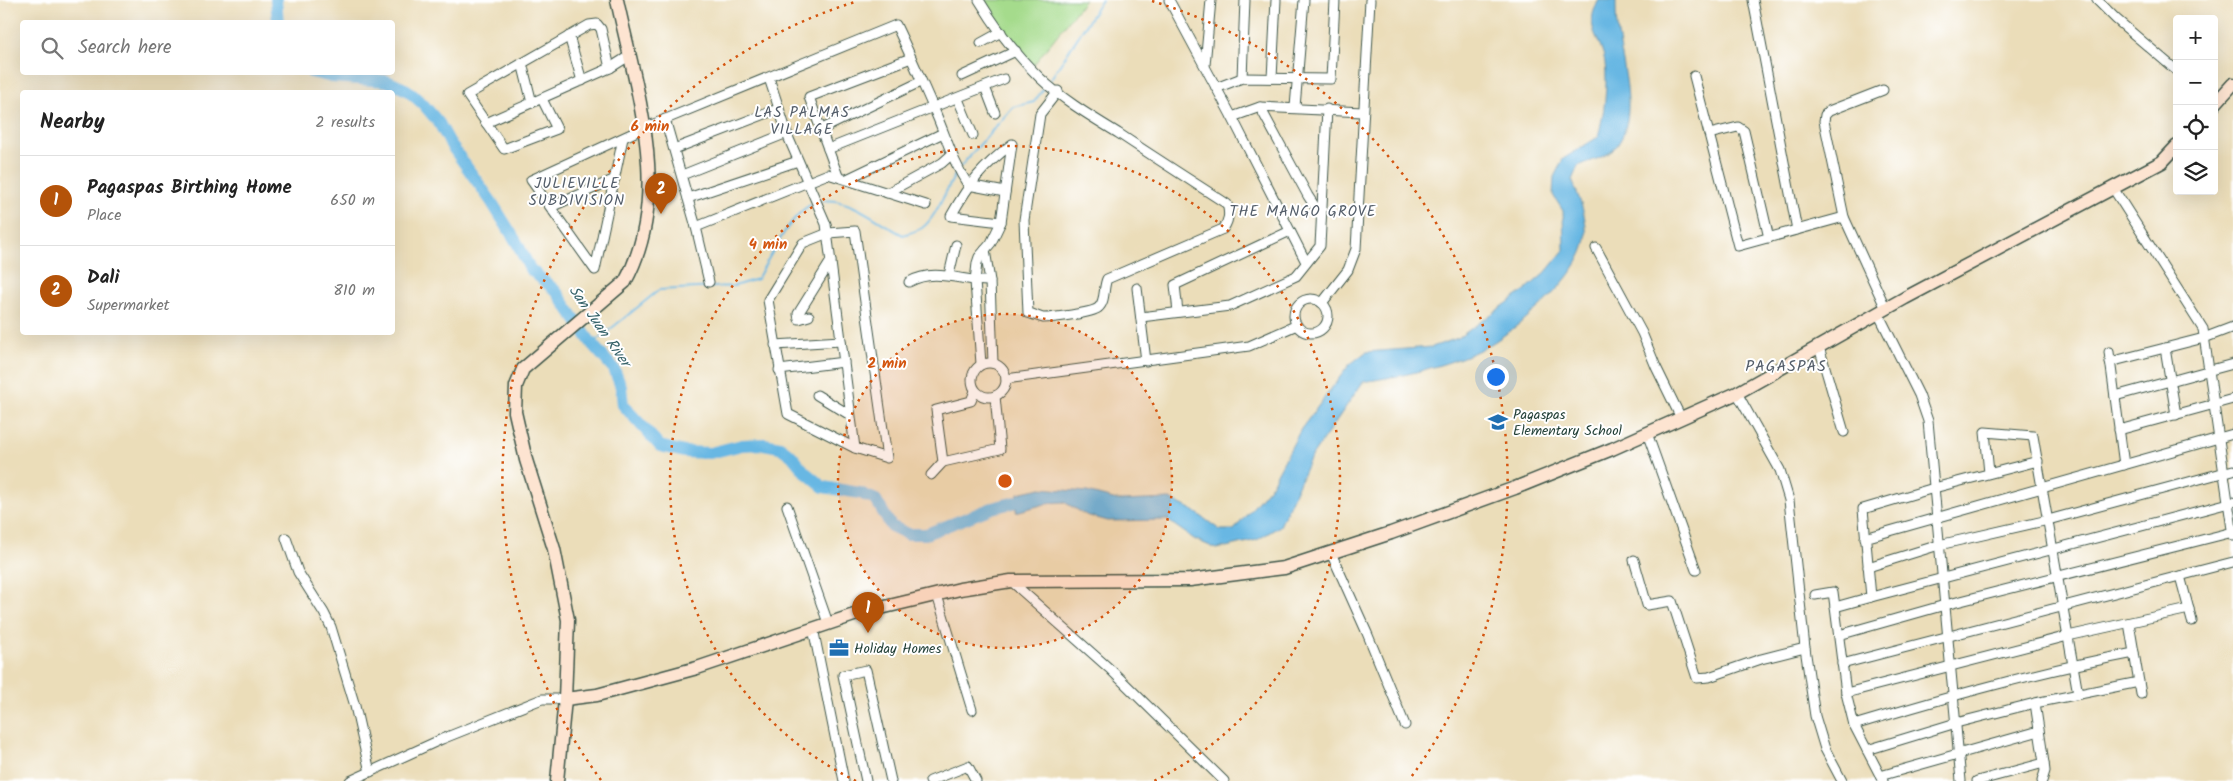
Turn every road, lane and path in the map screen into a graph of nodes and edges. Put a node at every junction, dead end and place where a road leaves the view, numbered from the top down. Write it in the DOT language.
graph roads {
  1 [pos="616,0"];
  2 [pos="979,0"];
  3 [pos="1169,0"];
  4 [pos="1246,0"];
  5 [pos="1276,0"];
  6 [pos="1304,0"];
  7 [pos="1335,0"];
  8 [pos="1370,0"];
  9 [pos="1753,0"];
  10 [pos="2097,0"];
  11 [pos="1211,1"];
  12 [pos="1001,32"];
  13 [pos="569,36"];
  14 [pos="981,43"];
  15 [pos="1016,51"];
  16 [pos="629,56"];
  17 [pos="911,58"];
  18 [pos="522,63"];
  19 [pos="1205,65"];
  20 [pos="610,68"];
  21 [pos="2173,68"];
  22 [pos="962,76"];
  23 [pos="1694,76"];
  24 [pos="769,78"];
  25 [pos="1242,78"];
  26 [pos="1272,78"];
  27 [pos="1004,79"];
  28 [pos="1298,79"];
  29 [pos="582,81"];
  30 [pos="920,82"];
  31 [pos="2233,84"];
  32 [pos="985,87"];
  33 [pos="1216,88"];
  34 [pos="1884,90"];
  35 [pos="1058,91"];
  36 [pos="958,98"];
  37 [pos="542,99"];
  38 [pos="2218,100"];
  39 [pos="532,103"];
  40 [pos="933,107"];
  41 [pos="1260,107"];
  42 [pos="1295,107"];
  43 [pos="778,109"];
  44 [pos="1327,109"];
  45 [pos="995,112"];
  46 [pos="1363,112"];
  47 [pos="1232,117"];
  48 [pos="665,120"];
  49 [pos="486,123"];
  50 [pos="644,128"];
  51 [pos="820,130"];
  52 [pos="787,132"];
  53 [pos="943,133"];
  54 [pos="973,134"];
  55 [pos="1709,134"];
  56 [pos="623,138"];
  57 [pos="674,149"];
  58 [pos="828,149"];
  59 [pos="2173,150"];
  60 [pos="950,155"];
  61 [pos="798,161"];
  62 [pos="682,175"];
  63 [pos="842,177"];
  64 [pos="615,179"];
  65 [pos="807,181"];
  66 [pos="968,185"];
  67 [pos="2112,188"];
  68 [pos="1005,192"];
  69 [pos="887,193"];
  70 [pos="688,198"];
  71 [pos="926,206"];
  72 [pos="551,207"];
  73 [pos="1321,216"];
  74 [pos="1844,217"];
  75 [pos="1001,222"];
  76 [pos="696,227"];
  77 [pos="1797,230"];
  78 [pos="1290,231"];
  79 [pos="828,233"];
  80 [pos="1769,238"];
  81 [pos="956,245"];
  82 [pos="1596,248"];
  83 [pos="985,250"];
  84 [pos="831,261"];
  85 [pos="1306,262"];
  86 [pos="949,275"];
  87 [pos="975,281"];
  88 [pos="990,281"];
  89 [pos="709,282"];
  90 [pos="909,282"];
  91 [pos="1137,288"];
  92 [pos="1322,303"];
  93 [pos="1882,311"];
  94 [pos="1178,312"];
  95 [pos="809,316"];
  96 [pos="1140,317"];
  97 [pos="1297,326"];
  98 [pos="2233,327"];
  99 [pos="2204,338"];
  100 [pos="841,341"];
  101 [pos="775,345"];
  102 [pos="1819,347"];
  103 [pos="2165,348"];
  104 [pos="1146,361"];
  105 [pos="844,362"];
  106 [pos="993,363"];
  107 [pos="981,364"];
  108 [pos="2233,364"];
  109 [pos="779,370"];
  110 [pos="2209,370"];
  111 [pos="1006,379"];
  112 [pos="2170,381"];
  113 [pos="975,391"];
  114 [pos="1738,393"];
  115 [pos="817,395"];
  116 [pos="994,396"];
  117 [pos="2115,396"];
  118 [pos="2233,399"];
  119 [pos="2214,405"];
  120 [pos="850,415"];
  121 [pos="2176,415"];
  122 [pos="1681,418"];
  123 [pos="2119,430"];
  124 [pos="1844,432"];
  125 [pos="1647,433"];
  126 [pos="2233,434"];
  127 [pos="2218,438"];
  128 [pos="855,448"];
  129 [pos="2038,461"];
  130 [pos="943,462"];
  131 [pos="2124,465"];
  132 [pos="2233,470"];
  133 [pos="1990,473"];
  134 [pos="2224,473"];
  135 [pos="931,475"];
  136 [pos="1934,488"];
  137 [pos="2042,489"];
  138 [pos="2230,502"];
  139 [pos="787,506"];
  140 [pos="1937,517"];
  141 [pos="2048,520"];
  142 [pos="2233,534"];
  143 [pos="286,538"];
  144 [pos="1865,538"];
  145 [pos="1939,545"];
  146 [pos="2053,550"];
  147 [pos="1331,553"];
  148 [pos="1634,560"];
  149 [pos="2233,562"];
  150 [pos="1868,567"];
  151 [pos="1696,570"];
  152 [pos="2180,576"];
  153 [pos="1942,577"];
  154 [pos="2058,577"];
  155 [pos="1011,582"];
  156 [pos="937,594"];
  157 [pos="1814,595"];
  158 [pos="1871,596"];
  159 [pos="1945,605"];
  160 [pos="2063,606"];
  161 [pos="1835,607"];
  162 [pos="2189,609"];
  163 [pos="2192,621"];
  164 [pos="2129,622"];
  165 [pos="828,623"];
  166 [pos="813,628"];
  167 [pos="1838,635"];
  168 [pos="1948,636"];
  169 [pos="2068,636"];
  170 [pos="1805,648"];
  171 [pos="2134,653"];
  172 [pos="1842,664"];
  173 [pos="1950,665"];
  174 [pos="2073,665"];
  175 [pos="2139,682"];
  176 [pos="1846,692"];
  177 [pos="2078,694"];
  178 [pos="2141,694"];
  179 [pos="1953,696"];
  180 [pos="565,699"];
  181 [pos="2035,703"];
  182 [pos="972,710"];
  183 [pos="1956,723"];
  184 [pos="1404,725"];
  185 [pos="1854,725"];
  186 [pos="2039,731"];
  187 [pos="1867,750"];
  188 [pos="1958,753"];
  189 [pos="2044,763"];
  190 [pos="370,772"];
  191 [pos="1881,778"];
  192 [pos="350,781"];
  193 [pos="557,781"];
  194 [pos="844,781"];
  195 [pos="866,781"];
  196 [pos="891,781"];
  197 [pos="930,781"];
  198 [pos="976,781"];
  199 [pos="1224,781"];
  200 [pos="1842,781"];
  201 [pos="1961,781"];
  202 [pos="1977,781"];
  203 [pos="2042,781"];
  1 -- 16 [label="main road"];
  2 -- 12 [label="street"];
  3 -- 19 [label="street"];
  4 -- 25 [label="street"];
  5 -- 26 [label="street"];
  6 -- 28 [label="street"];
  7 -- 28 [label="street"];
  8 -- 46 [label="street"];
  9 -- 77 [label="street"];
  10 -- 21 [label="street"];
  11 -- 19 [label="street"];
  12 -- 14 [label="street"];
  12 -- 15 [label="street"];
  13 -- 18 [label="street"];
  13 -- 20 [label="street"];
  13 -- 29 [label="street"];
  15 -- 22 [label="street"];
  15 -- 35 [label="street"];
  16 -- 20 [label="street"];
  16 -- 50 [label="main road"];
  17 -- 24 [label="street"];
  17 -- 30 [label="street"];
  17 -- 51 [label="street"];
  18 -- 39 [label="street"];
  18 -- 49 [label="street"];
  19 -- 33 [label="street"];
  20 -- 29 [label="street"];
  23 -- 55 [label="street"];
  24 -- 43 [label="street"];
  24 -- 48 [label="street"];
  25 -- 26 [label="street"];
  25 -- 33 [label="street"];
  26 -- 28 [label="street"];
  27 -- 32 [label="street"];
  28 -- 42 [label="street"];
  29 -- 37 [label="street"];
  30 -- 40 [label="street"];
  30 -- 51 [label="street"];
  31 -- 38 [label="main road"];
  32 -- 36 [label="street"];
  32 -- 45 [label="street"];
  33 -- 47 [label="street"];
  34 -- 74 [label="street"];
  35 -- 35 [label="street"];
  36 -- 40 [label="street"];
  36 -- 54 [label="street"];
  37 -- 39 [label="street"];
  37 -- 49 [label="street"];
  39 -- 49 [label="street"];
  40 -- 53 [label="street"];
  40 -- 58 [label="street"];
  41 -- 42 [label="street"];
  41 -- 47 [label="street"];
  41 -- 73 [label="street"];
  42 -- 44 [label="street"];
  43 -- 52 [label="street"];
  43 -- 57 [label="street"];
  44 -- 46 [label="street"];
  44 -- 73 [label="street"];
  46 -- 92 [label="street"];
  47 -- 78 [label="street"];
  48 -- 50 [label="street"];
  48 -- 57 [label="street"];
  50 -- 56 [label="street"];
  50 -- 180 [label="main road"];
  51 -- 58 [label="street"];
  52 -- 61 [label="street"];
  52 -- 62 [label="street"];
  53 -- 60 [label="street"];
  53 -- 63 [label="street"];
  55 -- 80 [label="street"];
  55 -- 80 [label="street"];
  56 -- 64 [label="street"];
  56 -- 72 [label="street"];
  57 -- 62 [label="street"];
  58 -- 63 [label="street"];
  59 -- 67 [label="main road"];
  60 -- 66 [label="street"];
  60 -- 69 [label="street"];
  61 -- 65 [label="street"];
  61 -- 70 [label="street"];
  62 -- 70 [label="street"];
  63 -- 65 [label="street"];
  63 -- 69 [label="street"];
  64 -- 72 [label="street"];
  64 -- 72 [label="street"];
  65 -- 76 [label="street"];
  65 -- 79 [label="street"];
  66 -- 68 [label="street"];
  66 -- 68 [label="street"];
  66 -- 75 [label="street"];
  67 -- 93 [label="main road"];
  67 -- 99 [label="street"];
  68 -- 75 [label="street"];
  69 -- 71 [label="street"];
  70 -- 76 [label="street"];
  73 -- 85 [label="street"];
  74 -- 77 [label="street"];
  74 -- 93 [label="street"];
  75 -- 83 [label="street"];
  76 -- 89 [label="street"];
  77 -- 80 [label="street"];
  78 -- 85 [label="street"];
  78 -- 94 [label="street"];
  79 -- 84 [label="street"];
  79 -- 101 [label="street"];
  79 -- 128 [label="street"];
  81 -- 86 [label="street"];
  82 -- 122 [label="street"];
  83 -- 87 [label="street"];
  83 -- 88 [label="street"];
  84 -- 95 [label="street"];
  84 -- 100 [label="street"];
  85 -- 94 [label="street"];
  86 -- 87 [label="street"];
  86 -- 90 [label="street"];
  87 -- 88 [label="street"];
  87 -- 107 [label="street"];
  88 -- 106 [label="street"];
  91 -- 96 [label="street"];
  92 -- 97 [label="street"];
  92 -- 97 [label="street"];
  93 -- 102 [label="main road"];
  93 -- 136 [label="street"];
  94 -- 96 [label="street"];
  96 -- 104 [label="street"];
  97 -- 104 [label="street"];
  98 -- 99 [label="street"];
  99 -- 103 [label="street"];
  99 -- 110 [label="street"];
  100 -- 101 [label="street"];
  100 -- 105 [label="street"];
  101 -- 109 [label="street"];
  102 -- 114 [label="main road"];
  102 -- 124 [label="street"];
  103 -- 112 [label="street"];
  103 -- 117 [label="street"];
  104 -- 111 [label="street"];
  105 -- 109 [label="street"];
  105 -- 120 [label="street"];
  106 -- 107 [label="street"];
  106 -- 111 [label="street"];
  107 -- 113 [label="street"];
  108 -- 110 [label="street"];
  109 -- 128 [label="street"];
  110 -- 112 [label="street"];
  110 -- 119 [label="street"];
  111 -- 116 [label="street"];
  112 -- 117 [label="street"];
  112 -- 121 [label="street"];
  113 -- 116 [label="street"];
  113 -- 130 [label="street"];
  114 -- 122 [label="main road"];
  114 -- 170 [label="street"];
  115 -- 120 [label="street"];
  116 -- 130 [label="street"];
  117 -- 123 [label="street"];
  118 -- 119 [label="street"];
  119 -- 121 [label="street"];
  119 -- 127 [label="street"];
  120 -- 128 [label="street"];
  121 -- 123 [label="street"];
  122 -- 125 [label="main road"];
  123 -- 131 [label="street"];
  125 -- 147 [label="main road"];
  125 -- 151 [label="street"];
  126 -- 127 [label="street"];
  127 -- 131 [label="street"];
  127 -- 134 [label="street"];
  129 -- 133 [label="street"];
  129 -- 133 [label="street"];
  129 -- 137 [label="street"];
  130 -- 135 [label="street"];
  131 -- 137 [label="street"];
  132 -- 134 [label="street"];
  133 -- 136 [label="street"];
  134 -- 138 [label="street"];
  134 -- 141 [label="street"];
  136 -- 140 [label="street"];
  136 -- 144 [label="street"];
  137 -- 140 [label="street"];
  137 -- 141 [label="street"];
  138 -- 142 [label="street"];
  138 -- 146 [label="street"];
  139 -- 165 [label="street"];
  140 -- 144 [label="street"];
  140 -- 145 [label="street"];
  141 -- 145 [label="street"];
  141 -- 146 [label="street"];
  142 -- 154 [label="street"];
  143 -- 190 [label="street"];
  144 -- 150 [label="street"];
  145 -- 150 [label="street"];
  145 -- 153 [label="street"];
  146 -- 153 [label="street"];
  146 -- 154 [label="street"];
  147 -- 155 [label="main road"];
  147 -- 184 [label="street"];
  148 -- 170 [label="street"];
  149 -- 152 [label="street"];
  150 -- 158 [label="street"];
  152 -- 160 [label="street"];
  152 -- 162 [label="street"];
  153 -- 158 [label="street"];
  153 -- 159 [label="street"];
  154 -- 159 [label="street"];
  154 -- 160 [label="street"];
  155 -- 156 [label="main road"];
  155 -- 199 [label="street"];
  156 -- 165 [label="main road"];
  156 -- 182 [label="street"];
  157 -- 161 [label="street"];
  158 -- 161 [label="street"];
  159 -- 167 [label="street"];
  159 -- 168 [label="street"];
  160 -- 168 [label="street"];
  160 -- 169 [label="street"];
  161 -- 167 [label="street"];
  162 -- 163 [label="street"];
  162 -- 164 [label="street"];
  164 -- 169 [label="street"];
  164 -- 171 [label="street"];
  165 -- 166 [label="main road"];
  166 -- 180 [label="main road"];
  166 -- 194 [label="street"];
  167 -- 172 [label="street"];
  168 -- 172 [label="street"];
  168 -- 173 [label="street"];
  169 -- 173 [label="street"];
  169 -- 174 [label="street"];
  170 -- 200 [label="street"];
  171 -- 174 [label="street"];
  171 -- 175 [label="street"];
  172 -- 176 [label="street"];
  173 -- 176 [label="street"];
  173 -- 179 [label="street"];
  174 -- 177 [label="street"];
  174 -- 179 [label="street"];
  175 -- 177 [label="street"];
  175 -- 178 [label="street"];
  176 -- 185 [label="street"];
  177 -- 181 [label="street"];
  179 -- 183 [label="street"];
  179 -- 185 [label="street"];
  180 -- 190 [label="street"];
  180 -- 193 [label="main road"];
  181 -- 183 [label="street"];
  181 -- 186 [label="street"];
  183 -- 187 [label="street"];
  183 -- 188 [label="street"];
  185 -- 187 [label="street"];
  186 -- 188 [label="street"];
  186 -- 189 [label="street"];
  187 -- 191 [label="street"];
  188 -- 191 [label="street"];
  188 -- 201 [label="street"];
  189 -- 202 [label="street"];
  189 -- 203 [label="street"];
  190 -- 192 [label="street"];
  195 -- 196 [label="street"];
  197 -- 198 [label="street"];
}
